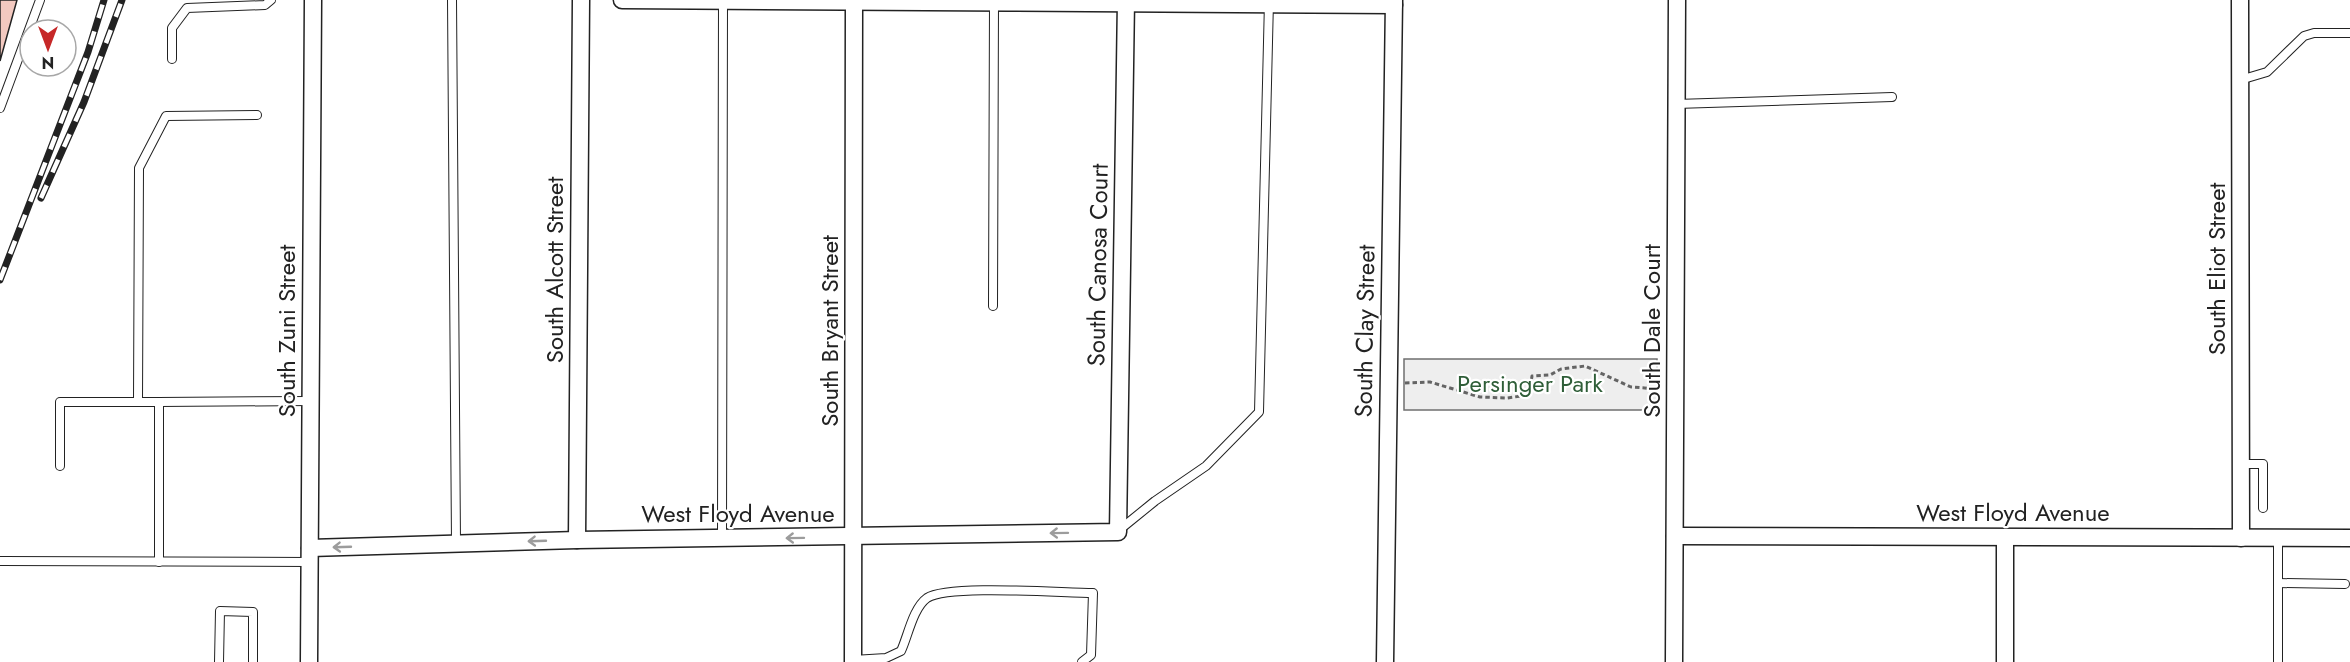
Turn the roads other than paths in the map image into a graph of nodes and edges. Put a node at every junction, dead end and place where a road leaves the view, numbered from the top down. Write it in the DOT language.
graph roads {
  1 [pos="40,0"];
  2 [pos="271,0"];
  3 [pos="313,0"];
  4 [pos="452,0"];
  5 [pos="581,0"];
  6 [pos="622,0"];
  7 [pos="1677,0"];
  8 [pos="2240,0"];
  9 [pos="723,1"];
  10 [pos="994,1"];
  11 [pos="1126,1"];
  12 [pos="854,2"];
  13 [pos="1269,2"];
  14 [pos="1394,3"];
  15 [pos="2350,33"];
  16 [pos="172,59"];
  17 [pos="2240,80"];
  18 [pos="1892,97"];
  19 [pos="1676,104"];
  20 [pos="0,108"];
  21 [pos="257,115"];
  22 [pos="993,306"];
  23 [pos="311,401"];
  24 [pos="138,402"];
  25 [pos="159,402"];
  26 [pos="2241,464"];
  27 [pos="60,466"];
  28 [pos="2263,508"];
  29 [pos="1118,532"];
  30 [pos="1675,536"];
  31 [pos="854,537"];
  32 [pos="2005,537"];
  33 [pos="2241,538"];
  34 [pos="2278,538"];
  35 [pos="2350,538"];
  36 [pos="722,539"];
  37 [pos="577,540"];
  38 [pos="456,543"];
  39 [pos="310,555"];
  40 [pos="0,561"];
  41 [pos="159,562"];
  42 [pos="2278,583"];
  43 [pos="2345,584"];
  44 [pos="893,659"];
  45 [pos="854,661"];
  46 [pos="219,662"];
  47 [pos="253,662"];
  48 [pos="309,662"];
  49 [pos="1082,662"];
  50 [pos="1385,662"];
  51 [pos="1674,662"];
  52 [pos="2005,662"];
  53 [pos="2278,662"];
  1 -- 20 [label="lane"];
  2 -- 16 [label="lane"];
  3 -- 23 [label="street, South Zuni Street"];
  4 -- 38 [label="lane"];
  5 -- 37 [label="street, South Alcott Street"];
  6 -- 9 [label="street"];
  7 -- 19 [label="street, South Dale Court"];
  8 -- 17 [label="street, South Eliot Street"];
  9 -- 12 [label="street"];
  9 -- 36 [label="lane"];
  10 -- 11 [label="street"];
  10 -- 12 [label="street"];
  10 -- 22 [label="lane"];
  11 -- 13 [label="street"];
  11 -- 29 [label="street, South Canosa Court"];
  12 -- 31 [label="street, South Bryant Street"];
  13 -- 14 [label="street"];
  13 -- 29 [label="lane"];
  14 -- 50 [label="street, South Clay Street"];
  15 -- 17 [label="lane"];
  17 -- 26 [label="street, South Eliot Street"];
  18 -- 19 [label="lane"];
  19 -- 30 [label="street, South Dale Court"];
  21 -- 24 [label="lane"];
  23 -- 25 [label="lane"];
  23 -- 39 [label="street, South Zuni Street"];
  24 -- 25 [label="lane"];
  24 -- 27 [label="lane"];
  25 -- 41 [label="lane"];
  26 -- 28 [label="lane"];
  26 -- 33 [label="street, South Eliot Street"];
  29 -- 31 [label="street, West Floyd Avenue, one-way"];
  30 -- 32 [label="street, West Floyd Avenue"];
  30 -- 51 [label="street, South Dale Court"];
  31 -- 36 [label="street, West Floyd Avenue, one-way"];
  31 -- 45 [label="street, South Bryant Street"];
  32 -- 33 [label="street, West Floyd Avenue"];
  32 -- 52 [label="street"];
  33 -- 34 [label="street, West Floyd Avenue"];
  34 -- 35 [label="street, West Floyd Avenue"];
  34 -- 42 [label="lane"];
  36 -- 37 [label="street, West Floyd Avenue"];
  37 -- 38 [label="street, West Floyd Avenue, one-way"];
  38 -- 39 [label="street, West Floyd Avenue, one-way"];
  39 -- 41 [label="lane"];
  39 -- 48 [label="street, South Zuni Street"];
  40 -- 41 [label="lane"];
  42 -- 43 [label="lane"];
  42 -- 53 [label="lane"];
  44 -- 45 [label="lane"];
  44 -- 49 [label="lane"];
  46 -- 47 [label="lane"];
}
